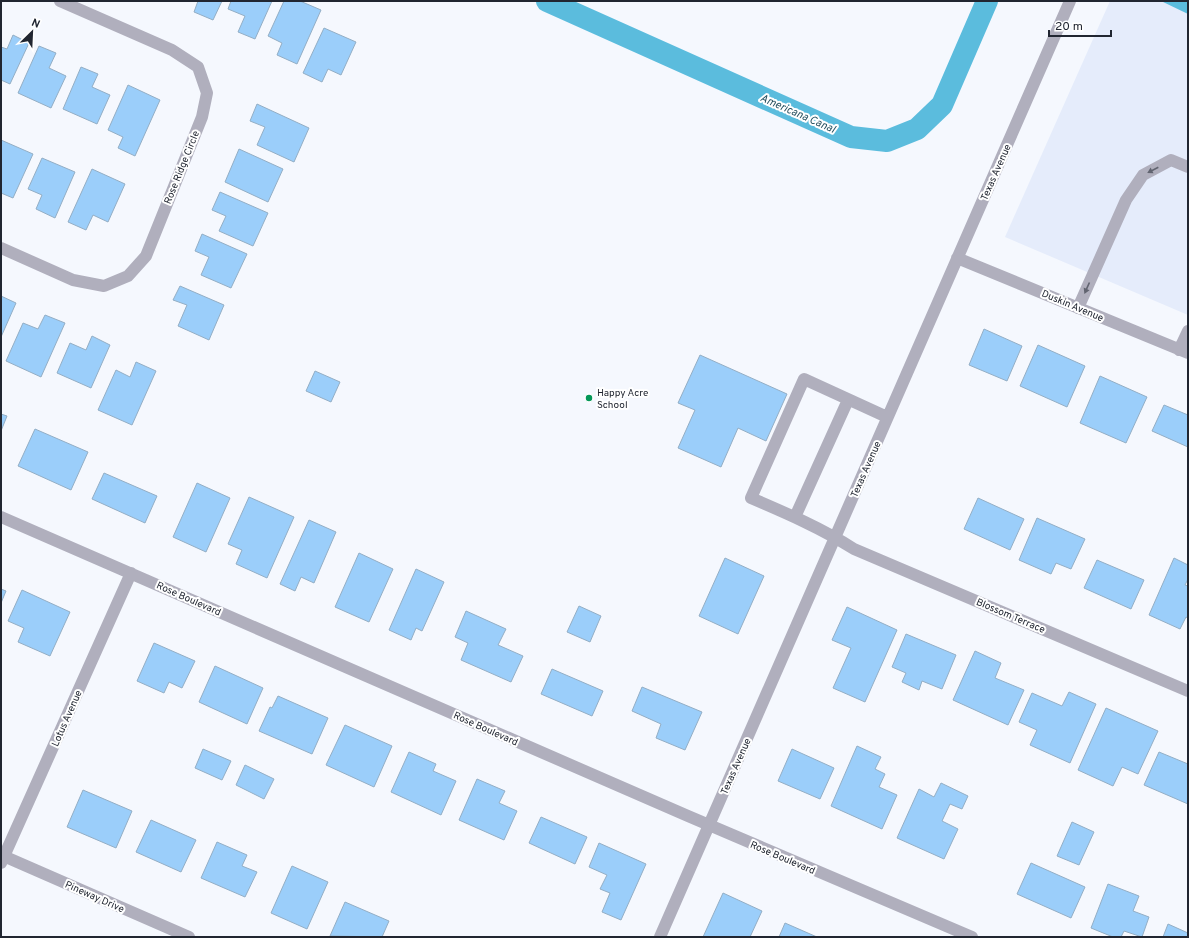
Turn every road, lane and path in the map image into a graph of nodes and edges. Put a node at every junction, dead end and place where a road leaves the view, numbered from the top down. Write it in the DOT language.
graph roads {
  1 [pos="60,1"];
  2 [pos="1070,1"];
  3 [pos="1188,167"];
  4 [pos="1,248"];
  5 [pos="957,258"];
  6 [pos="1078,308"];
  7 [pos="1188,331"];
  8 [pos="1184,351"];
  9 [pos="848,400"];
  10 [pos="887,417"];
  11 [pos="1,517"];
  12 [pos="795,517"];
  13 [pos="835,536"];
  14 [pos="131,573"];
  15 [pos="1188,691"];
  16 [pos="709,826"];
  17 [pos="2,858"];
  18 [pos="189,937"];
  19 [pos="660,937"];
  20 [pos="972,937"];
  1 -- 4 [label="street, Rose Ridge Circle"];
  2 -- 5 [label="street, Texas Avenue"];
  3 -- 6 [label="street, one-way"];
  5 -- 6 [label="street, Duskin Avenue"];
  5 -- 10 [label="street, Texas Avenue"];
  6 -- 8 [label="street, Duskin Avenue"];
  7 -- 8 [label="street"];
  9 -- 10 [label="street"];
  9 -- 12 [label="street"];
  9 -- 12 [label="street, Blossom Terrace"];
  10 -- 13 [label="street, Texas Avenue"];
  11 -- 14 [label="street, Rose Boulevard"];
  12 -- 13 [label="street, Blossom Terrace"];
  13 -- 15 [label="street, Blossom Terrace"];
  13 -- 16 [label="street, Texas Avenue"];
  14 -- 16 [label="street, Rose Boulevard"];
  14 -- 17 [label="street, Lotus Avenue"];
  16 -- 19 [label="street, Texas Avenue"];
  16 -- 20 [label="street, Rose Boulevard"];
  17 -- 18 [label="street, Pineway Drive"];
}
